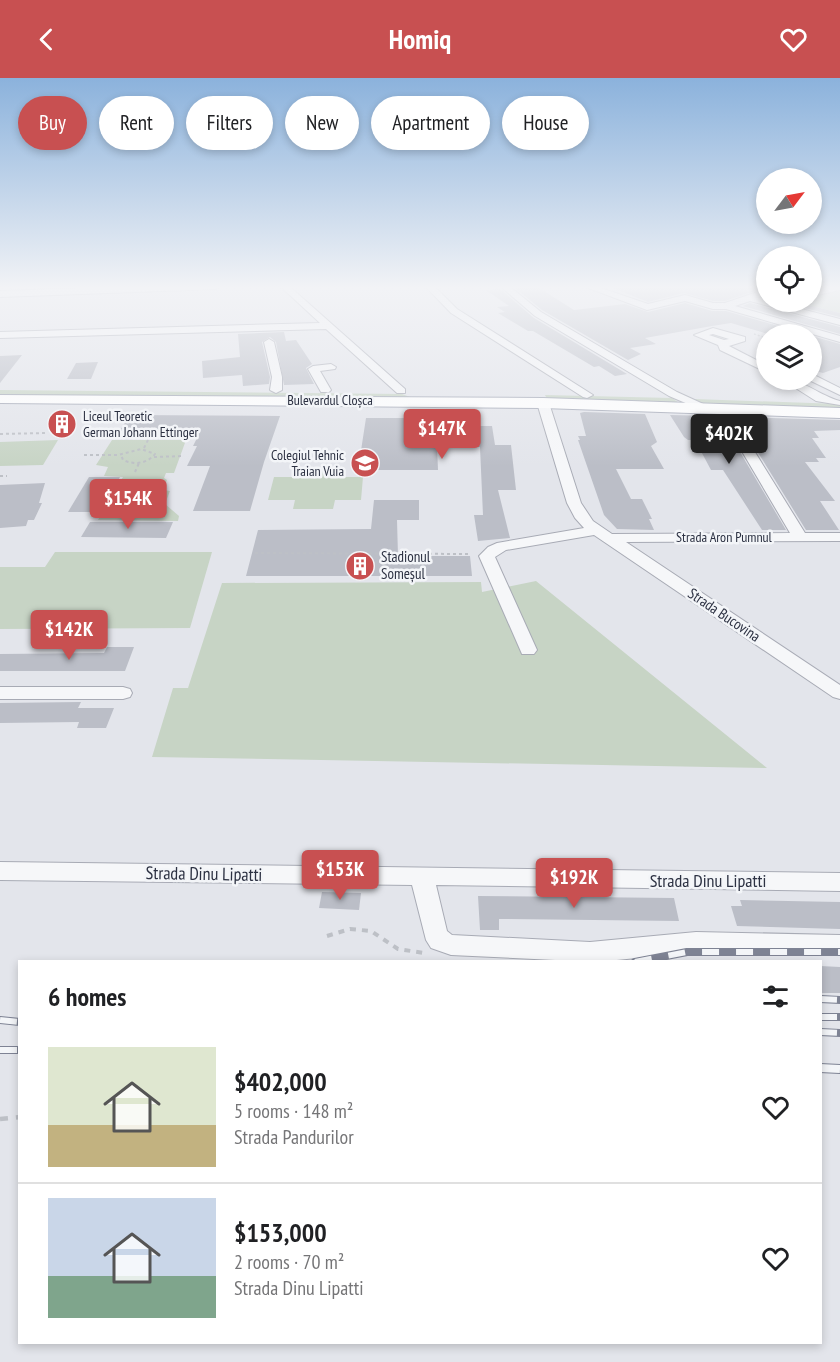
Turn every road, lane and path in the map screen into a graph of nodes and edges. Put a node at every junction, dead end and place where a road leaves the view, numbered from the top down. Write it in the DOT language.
graph roads {
  1 [pos="270,346"];
  2 [pos="351,346"];
  3 [pos="509,346"];
  4 [pos="592,346"];
  5 [pos="822,355"];
  6 [pos="756,359"];
  7 [pos="840,360"];
  8 [pos="756,364"];
  9 [pos="331,367"];
  10 [pos="822,386"];
  11 [pos="0,388"];
  12 [pos="276,390"];
  13 [pos="325,390"];
  14 [pos="808,390"];
  15 [pos="401,391"];
  16 [pos="586,395"];
  17 [pos="424,396"];
  18 [pos="680,398"];
  19 [pos="0,399"];
  20 [pos="838,400"];
  21 [pos="543,403"];
  22 [pos="706,408"];
  23 [pos="723,409"];
  24 [pos="47,433"];
  25 [pos="0,434"];
  26 [pos="149,438"];
  27 [pos="144,448"];
  28 [pos="121,454"];
  29 [pos="84,455"];
  30 [pos="184,456"];
  31 [pos="154,457"];
  32 [pos="139,463"];
  33 [pos="135,472"];
  34 [pos="0,476"];
  35 [pos="7,476"];
  36 [pos="602,534"];
  37 [pos="800,537"];
  38 [pos="840,537"];
  39 [pos="255,553"];
  40 [pos="489,554"];
  41 [pos="528,650"];
  42 [pos="0,693"];
  43 [pos="123,693"];
  44 [pos="840,693"];
  45 [pos="0,871"];
  46 [pos="422,878"];
  47 [pos="840,882"];
  48 [pos="327,936"];
  49 [pos="840,945"];
  50 [pos="428,954"];
  51 [pos="18,1117"];
  52 [pos="0,1119"];
  1 -- 12 [label="street"];
  2 -- 15 [label="street"];
  3 -- 16 [label="street"];
  4 -- 18 [label="street"];
  5 -- 7 [label="path"];
  6 -- 8 [label="street"];
  9 -- 13 [label="street"];
  10 -- 20 [label="street"];
  11 -- 12 [label="main road, Bulevardul Cloșca"];
  12 -- 13 [label="main road, Bulevardul Cloșca"];
  13 -- 15 [label="main road, Bulevardul Cloșca"];
  14 -- 20 [label="street"];
  15 -- 17 [label="main road, Bulevardul Cloșca"];
  16 -- 17 [label="main road, Bulevardul Cloșca"];
  16 -- 18 [label="main road, Bulevardul Cloșca"];
  17 -- 19 [label="main road, Bulevardul Cloșca"];
  17 -- 21 [label="main road, Bulevardul Cloșca"];
  18 -- 20 [label="main road, Bulevardul Cloșca"];
  18 -- 22 [label="street"];
  20 -- 23 [label="main road, Bulevardul Cloșca"];
  21 -- 22 [label="main road, Bulevardul Cloșca"];
  21 -- 36 [label="street, Strada Bucovina"];
  22 -- 23 [label="main road, Bulevardul Cloșca"];
  23 -- 37 [label="street"];
  24 -- 25 [label="path"];
  26 -- 27 [label="path"];
  27 -- 28 [label="path"];
  27 -- 31 [label="path"];
  28 -- 29 [label="path"];
  28 -- 32 [label="path"];
  30 -- 31 [label="path"];
  31 -- 32 [label="path"];
  32 -- 33 [label="path"];
  34 -- 35 [label="path"];
  36 -- 37 [label="street, Strada Aron Pumnul"];
  36 -- 40 [label="street, Strada Aron Pumnul"];
  36 -- 44 [label="street, Strada Bucovina"];
  37 -- 38 [label="street, Strada Aron Pumnul"];
  39 -- 40 [label="path"];
  40 -- 41 [label="street"];
  42 -- 43 [label="street"];
  45 -- 46 [label="street, Strada Dinu Lipatti"];
  46 -- 47 [label="street, Strada Dinu Lipatti"];
  46 -- 49 [label="street"];
  48 -- 50 [label="path"];
  51 -- 52 [label="path"];
}
